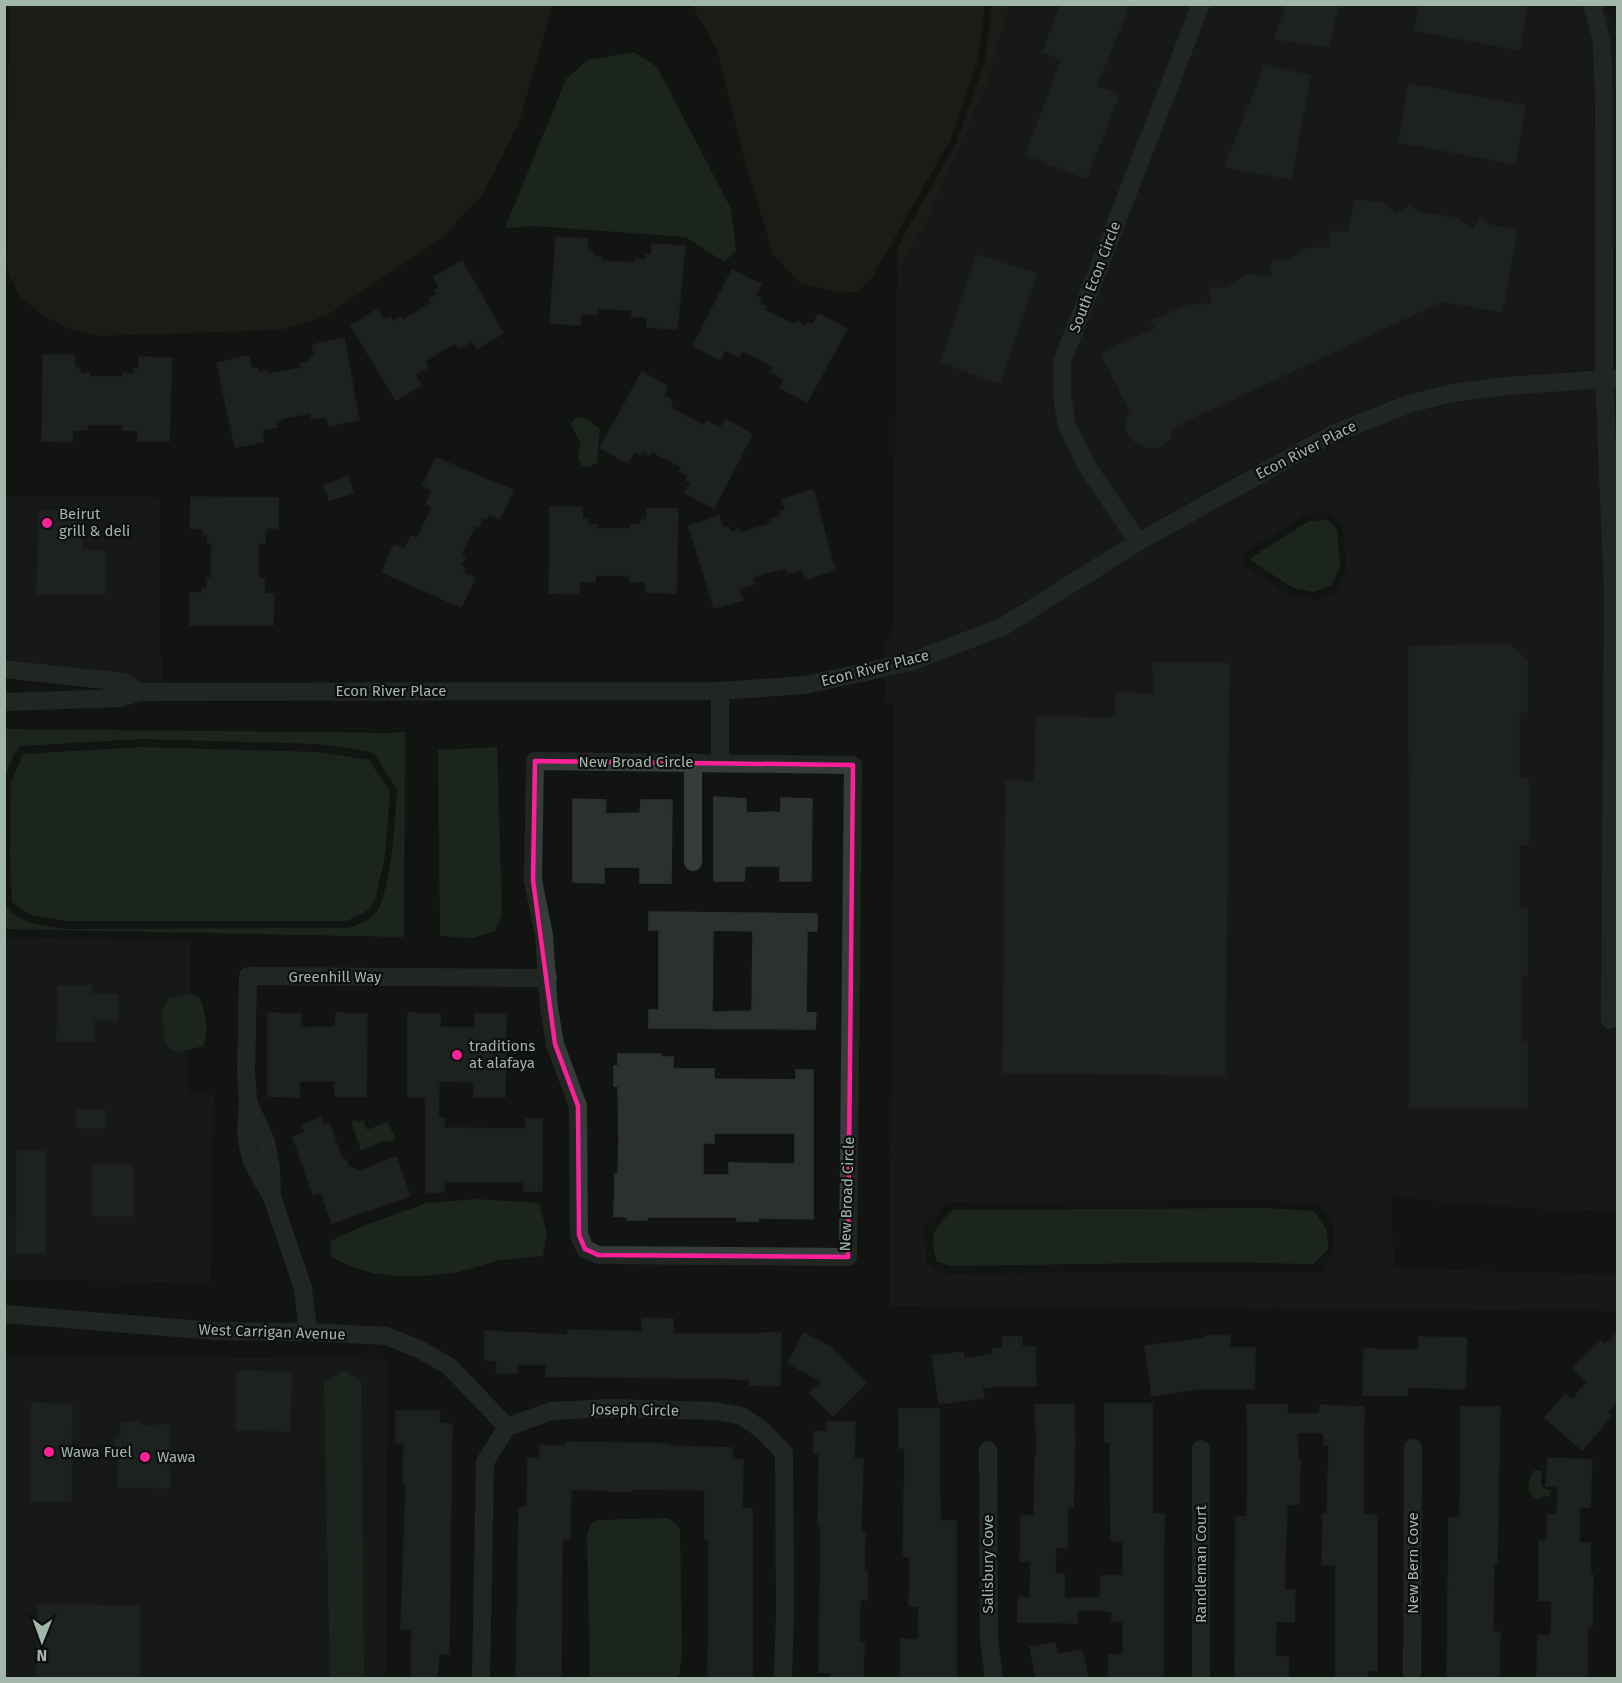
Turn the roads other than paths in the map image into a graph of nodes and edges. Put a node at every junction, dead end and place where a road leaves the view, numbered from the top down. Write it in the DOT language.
graph roads {
  1 [pos="1201,4"];
  2 [pos="1592,4"];
  3 [pos="1611,378"];
  4 [pos="1138,542"];
  5 [pos="4,669"];
  6 [pos="720,691"];
  7 [pos="140,692"];
  8 [pos="4,702"];
  9 [pos="693,762"];
  10 [pos="720,763"];
  11 [pos="693,862"];
  12 [pos="548,978"];
  13 [pos="1611,1020"];
  14 [pos="4,1314"];
  15 [pos="308,1332"];
  16 [pos="507,1427"];
  17 [pos="1413,1448"];
  18 [pos="1200,1449"];
  19 [pos="988,1450"];
  20 [pos="481,1678"];
  21 [pos="783,1678"];
  22 [pos="994,1678"];
  23 [pos="1201,1678"];
  24 [pos="1412,1678"];
  1 -- 4 [label="street, South Econ Circle"];
  2 -- 3 [label="street"];
  3 -- 4 [label="street, Econ River Place"];
  3 -- 13 [label="street"];
  4 -- 6 [label="street, Econ River Place"];
  5 -- 7 [label="street, Econ River Place"];
  6 -- 7 [label="street, Econ River Place"];
  6 -- 10 [label="street"];
  7 -- 8 [label="street, Econ River Place"];
  9 -- 10 [label="street, New Broad Circle"];
  9 -- 11 [label="street"];
  9 -- 12 [label="street, New Broad Circle"];
  10 -- 12 [label="street, New Broad Circle"];
  12 -- 15 [label="street, Greenhill Way"];
  14 -- 15 [label="street, West Carrigan Avenue"];
  15 -- 16 [label="street, West Carrigan Avenue"];
  16 -- 20 [label="street"];
  16 -- 21 [label="street, Joseph Circle"];
  17 -- 24 [label="street, New Bern Cove"];
  18 -- 23 [label="street, Randleman Court"];
  19 -- 22 [label="street, Salisbury Cove"];
}
